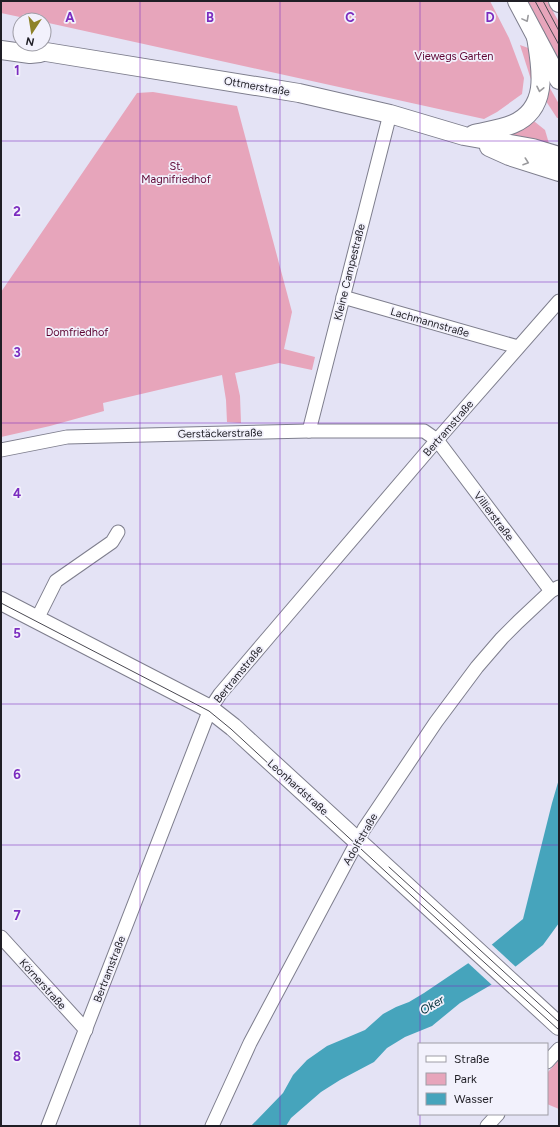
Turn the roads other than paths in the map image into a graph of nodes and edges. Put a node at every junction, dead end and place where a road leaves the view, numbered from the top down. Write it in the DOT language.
graph roads {
  1 [pos="517,1"];
  2 [pos="536,37"];
  3 [pos="1,38"];
  4 [pos="12,41"];
  5 [pos="1,50"];
  6 [pos="12,52"];
  7 [pos="16,52"];
  8 [pos="46,52"];
  9 [pos="559,80"];
  10 [pos="390,114"];
  11 [pos="464,136"];
  12 [pos="559,156"];
  13 [pos="559,172"];
  14 [pos="343,297"];
  15 [pos="559,301"];
  16 [pos="518,347"];
  17 [pos="309,431"];
  18 [pos="437,440"];
  19 [pos="1,450"];
  20 [pos="118,532"];
  21 [pos="555,589"];
  22 [pos="1,600"];
  23 [pos="37,619"];
  24 [pos="210,709"];
  25 [pos="357,841"];
  26 [pos="1,937"];
  27 [pos="559,1026"];
  28 [pos="86,1030"];
  29 [pos="559,1049"];
  30 [pos="548,1061"];
  31 [pos="497,1115"];
  32 [pos="48,1126"];
  33 [pos="212,1126"];
  34 [pos="487,1126"];
  1 -- 2 [label="street, one-way"];
  2 -- 9 [label="street"];
  2 -- 11 [label="street, one-way"];
  3 -- 4 [label="street"];
  5 -- 6 [label="street, Ottmerstraße"];
  7 -- 8 [label="street, Ottmerstraße"];
  8 -- 10 [label="street, Ottmerstraße"];
  10 -- 11 [label="street, Ottmerstraße"];
  10 -- 14 [label="street, Kleine Campestraße"];
  11 -- 12 [label="street, Ottmerstraße"];
  11 -- 13 [label="street, Ottmerstraße, one-way"];
  14 -- 16 [label="street, Lachmannstraße"];
  14 -- 17 [label="street, Kleine Campestraße"];
  15 -- 16 [label="street, Bertramstraße"];
  16 -- 18 [label="street, Bertramstraße"];
  17 -- 18 [label="street, Gerstäckerstraße"];
  17 -- 19 [label="street, Gerstäckerstraße"];
  18 -- 21 [label="street, Villierstraße"];
  18 -- 24 [label="street, Bertramstraße"];
  20 -- 23 [label="street"];
  21 -- 25 [label="street, Adolfstraße"];
  22 -- 23 [label="street, Leonhardstraße"];
  23 -- 24 [label="street, Leonhardstraße"];
  24 -- 25 [label="street, Leonhardstraße"];
  24 -- 28 [label="street, Bertramstraße"];
  25 -- 27 [label="street, Leonhardstraße"];
  25 -- 33 [label="street, Adolfstraße"];
  26 -- 28 [label="street, Körnerstraße"];
  28 -- 32 [label="street, Bertramstraße"];
  29 -- 30 [label="street"];
  31 -- 34 [label="street"];
}
